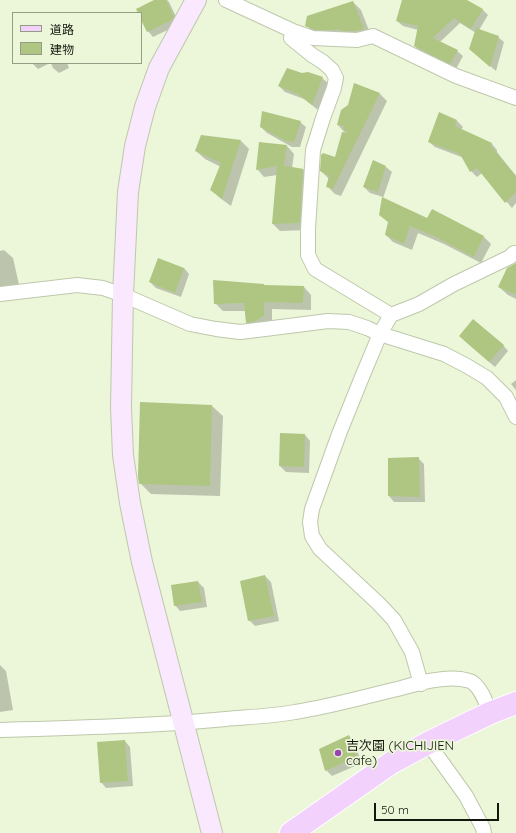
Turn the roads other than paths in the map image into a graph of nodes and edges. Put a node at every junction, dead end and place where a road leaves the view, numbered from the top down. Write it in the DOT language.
graph roads {
  1 [pos="196,0"];
  2 [pos="226,0"];
  3 [pos="294,31"];
  4 [pos="516,98"];
  5 [pos="516,253"];
  6 [pos="0,294"];
  7 [pos="123,295"];
  8 [pos="390,315"];
  9 [pos="380,334"];
  10 [pos="516,417"];
  11 [pos="421,684"];
  12 [pos="516,703"];
  13 [pos="490,713"];
  14 [pos="184,723"];
  15 [pos="0,730"];
  16 [pos="428,742"];
  17 [pos="212,833"];
  18 [pos="291,833"];
  19 [pos="484,833"];
  1 -- 7 [label="street"];
  2 -- 3 [label="street"];
  3 -- 4 [label="street"];
  3 -- 8 [label="street"];
  5 -- 8 [label="street"];
  6 -- 7 [label="street"];
  7 -- 9 [label="street"];
  7 -- 14 [label="street"];
  8 -- 9 [label="street"];
  9 -- 10 [label="street"];
  9 -- 11 [label="street"];
  11 -- 13 [label="street"];
  11 -- 14 [label="street"];
  12 -- 13 [label="main road"];
  13 -- 16 [label="main road"];
  14 -- 15 [label="street"];
  14 -- 17 [label="street"];
  16 -- 18 [label="main road"];
  16 -- 19 [label="street"];
}
